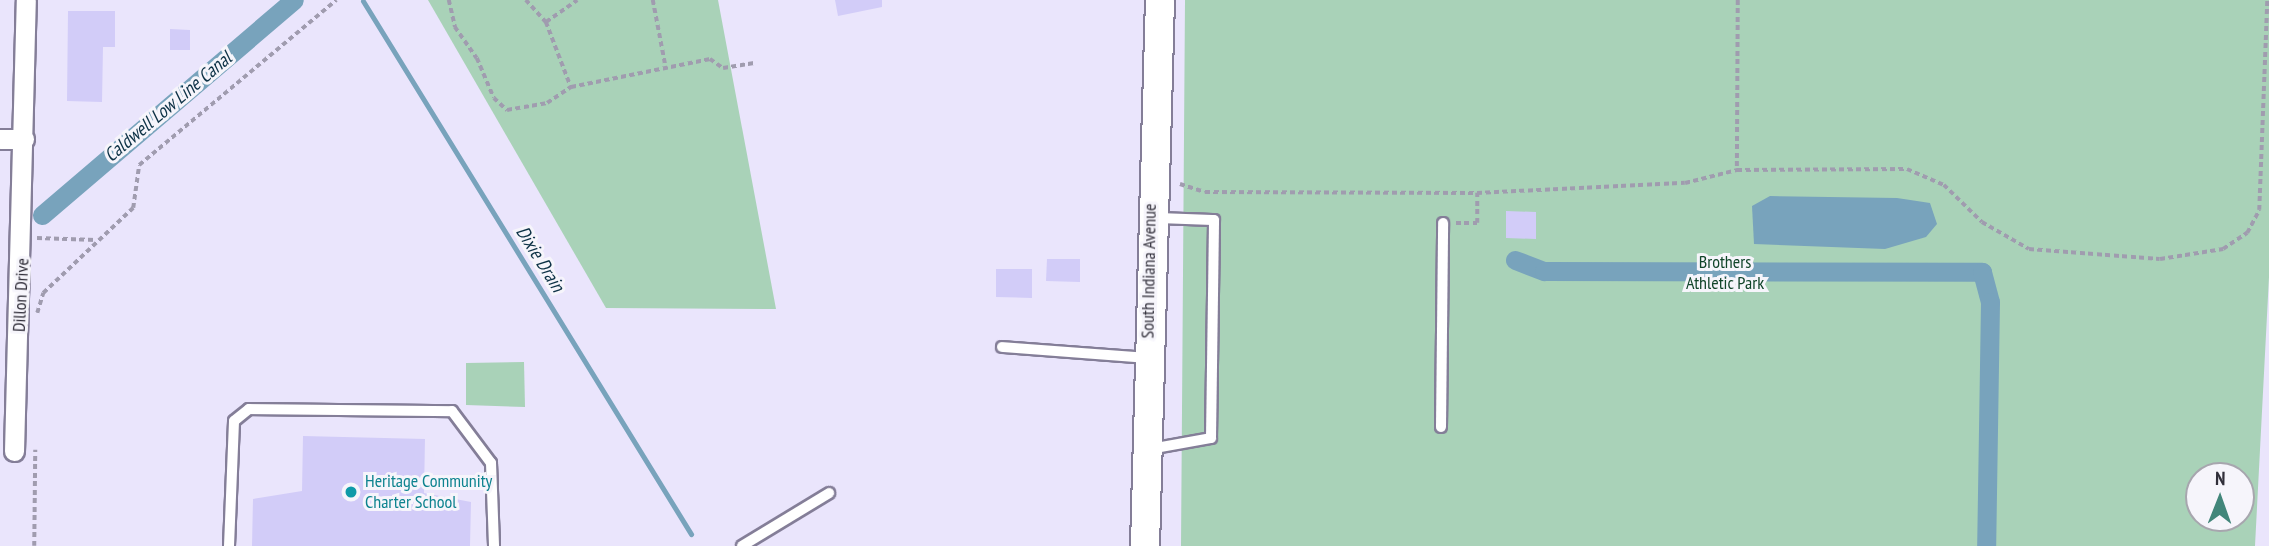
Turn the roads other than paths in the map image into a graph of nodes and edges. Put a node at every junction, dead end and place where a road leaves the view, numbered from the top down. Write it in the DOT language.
graph roads {
  1 [pos="26,0"];
  2 [pos="1160,0"];
  3 [pos="0,139"];
  4 [pos="24,139"];
  5 [pos="1150,218"];
  6 [pos="1443,223"];
  7 [pos="1002,347"];
  8 [pos="1147,358"];
  9 [pos="1440,427"];
  10 [pos="1146,449"];
  11 [pos="14,451"];
  12 [pos="828,493"];
  13 [pos="1144,545"];
  14 [pos="229,546"];
  15 [pos="494,546"];
  16 [pos="742,546"];
  1 -- 4 [label="street, Dillon Drive"];
  2 -- 5 [label="main road, South Indiana Avenue"];
  3 -- 4 [label="street"];
  4 -- 11 [label="street, Dillon Drive"];
  5 -- 8 [label="main road, South Indiana Avenue"];
  5 -- 10 [label="lane"];
  6 -- 9 [label="lane"];
  7 -- 8 [label="lane"];
  8 -- 10 [label="main road, South Indiana Avenue"];
  10 -- 13 [label="main road, South Indiana Avenue"];
  12 -- 16 [label="lane"];
  14 -- 15 [label="lane"];
}
